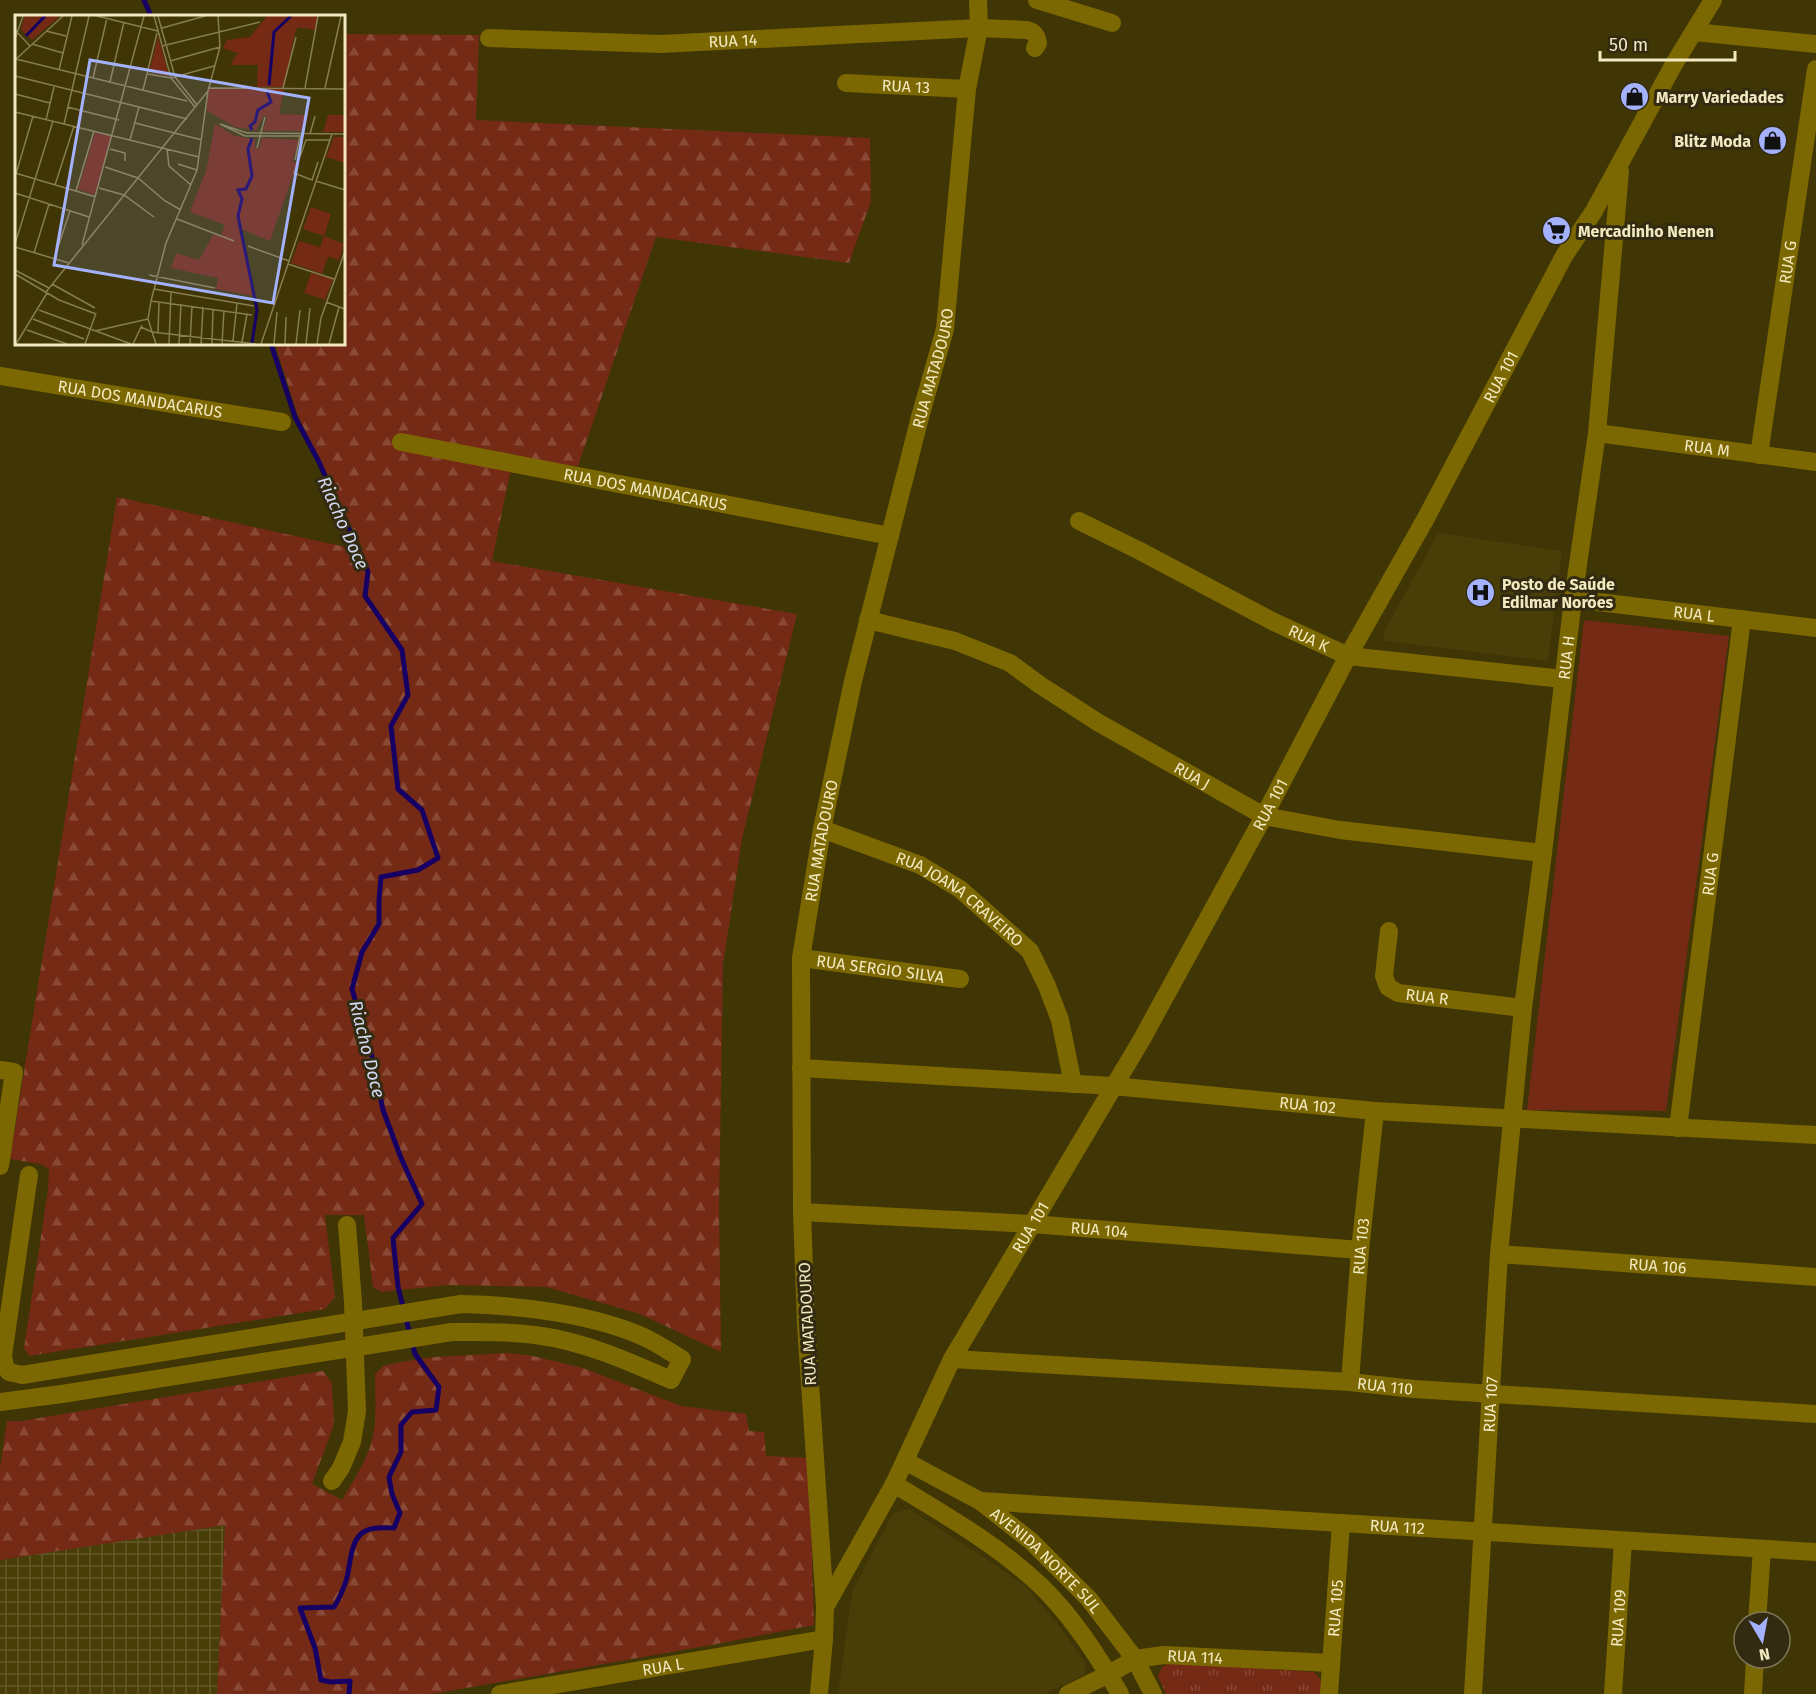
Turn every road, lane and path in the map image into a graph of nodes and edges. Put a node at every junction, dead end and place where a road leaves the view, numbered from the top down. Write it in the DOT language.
graph roads {
  1 [pos="978,0"];
  2 [pos="1037,0"];
  3 [pos="1713,0"];
  4 [pos="1112,22"];
  5 [pos="979,28"];
  6 [pos="1694,32"];
  7 [pos="489,38"];
  8 [pos="1816,44"];
  9 [pos="1035,48"];
  10 [pos="1816,69"];
  11 [pos="846,83"];
  12 [pos="967,89"];
  13 [pos="1621,163"];
  14 [pos="0,376"];
  15 [pos="282,422"];
  16 [pos="1597,434"];
  17 [pos="401,442"];
  18 [pos="1759,455"];
  19 [pos="1816,462"];
  20 [pos="1079,521"];
  21 [pos="890,536"];
  22 [pos="1573,599"];
  23 [pos="868,620"];
  24 [pos="1742,620"];
  25 [pos="1816,628"];
  26 [pos="1348,656"];
  27 [pos="1563,679"];
  28 [pos="1264,816"];
  29 [pos="822,829"];
  30 [pos="1543,853"];
  31 [pos="1389,931"];
  32 [pos="801,958"];
  33 [pos="960,979"];
  34 [pos="1523,1008"];
  35 [pos="801,1068"];
  36 [pos="0,1070"];
  37 [pos="1073,1084"];
  38 [pos="1113,1086"];
  39 [pos="1375,1110"];
  40 [pos="1512,1118"];
  41 [pos="1678,1128"];
  42 [pos="1816,1135"];
  43 [pos="0,1166"];
  44 [pos="29,1175"];
  45 [pos="802,1212"];
  46 [pos="1032,1224"];
  47 [pos="347,1225"];
  48 [pos="1360,1250"];
  49 [pos="1499,1254"];
  50 [pos="1816,1277"];
  51 [pos="354,1321"];
  52 [pos="355,1347"];
  53 [pos="952,1359"];
  54 [pos="1350,1382"];
  55 [pos="1491,1394"];
  56 [pos="0,1402"];
  57 [pos="1816,1414"];
  58 [pos="905,1461"];
  59 [pos="332,1481"];
  60 [pos="894,1484"];
  61 [pos="980,1501"];
  62 [pos="1341,1523"];
  63 [pos="1483,1532"];
  64 [pos="1623,1541"];
  65 [pos="1762,1549"];
  66 [pos="1816,1552"];
  67 [pos="825,1607"];
  68 [pos="1758,1610"];
  69 [pos="824,1639"];
  70 [pos="1135,1659"];
  71 [pos="1331,1663"];
  72 [pos="1754,1670"];
  73 [pos="1109,1674"];
  74 [pos="500,1694"];
  75 [pos="819,1694"];
  76 [pos="1068,1694"];
  77 [pos="1120,1694"];
  78 [pos="1153,1694"];
  79 [pos="1329,1694"];
  80 [pos="1473,1694"];
  81 [pos="1613,1694"];
  82 [pos="1753,1694"];
  1 -- 5 [label="street, RUA MATADOURO"];
  2 -- 4 [label="street"];
  3 -- 6 [label="street, RUA 101"];
  5 -- 7 [label="street, RUA 14"];
  5 -- 9 [label="street, RUA 14"];
  5 -- 12 [label="street, RUA MATADOURO"];
  6 -- 8 [label="street"];
  6 -- 13 [label="street, RUA 101"];
  10 -- 18 [label="street, RUA G"];
  11 -- 12 [label="street, RUA 13"];
  12 -- 21 [label="street, RUA MATADOURO"];
  13 -- 16 [label="street, RUA H"];
  13 -- 26 [label="street, RUA 101"];
  14 -- 15 [label="street, RUA DOS MANDACARUS"];
  16 -- 18 [label="street, RUA M"];
  16 -- 22 [label="street, RUA H"];
  17 -- 21 [label="street, RUA DOS MANDACARUS"];
  18 -- 19 [label="street, RUA M"];
  20 -- 26 [label="street, RUA K"];
  21 -- 23 [label="street, RUA MATADOURO"];
  22 -- 24 [label="street, RUA L"];
  22 -- 27 [label="street, RUA H"];
  23 -- 28 [label="street, RUA J"];
  23 -- 29 [label="street, RUA MATADOURO"];
  24 -- 25 [label="street, RUA L"];
  24 -- 41 [label="street, RUA G"];
  26 -- 27 [label="street, RUA K"];
  26 -- 28 [label="street, RUA 101"];
  27 -- 30 [label="street, RUA H"];
  28 -- 30 [label="street, RUA J"];
  28 -- 38 [label="street, RUA 101"];
  29 -- 32 [label="street, RUA MATADOURO"];
  29 -- 37 [label="street, RUA JOANA CRAVEIRO"];
  30 -- 34 [label="street, RUA H"];
  31 -- 34 [label="street, RUA R"];
  32 -- 33 [label="street, RUA SERGIO SILVA"];
  32 -- 35 [label="street, RUA MATADOURO"];
  34 -- 40 [label="street, RUA H"];
  35 -- 37 [label="street, RUA 102"];
  35 -- 45 [label="street, RUA MATADOURO"];
  36 -- 43 [label="street"];
  37 -- 38 [label="street, RUA 102"];
  38 -- 39 [label="street, RUA 102"];
  38 -- 46 [label="street, RUA 101"];
  39 -- 40 [label="street, RUA 102"];
  39 -- 48 [label="street, RUA 103"];
  40 -- 41 [label="street, RUA 102"];
  40 -- 49 [label="street, RUA 107"];
  41 -- 42 [label="street, RUA 102"];
  44 -- 51 [label="street"];
  45 -- 46 [label="street, RUA 104"];
  45 -- 67 [label="street, RUA MATADOURO"];
  46 -- 48 [label="street, RUA 104"];
  46 -- 53 [label="street, RUA 101"];
  47 -- 51 [label="street"];
  48 -- 54 [label="street, RUA 103"];
  49 -- 50 [label="street, RUA 106"];
  49 -- 55 [label="street, RUA 107"];
  51 -- 52 [label="street"];
  51 -- 52 [label="street"];
  52 -- 56 [label="street"];
  52 -- 59 [label="street"];
  53 -- 54 [label="street, RUA 110"];
  53 -- 58 [label="street, RUA 101"];
  54 -- 55 [label="street, RUA 110"];
  55 -- 57 [label="street, RUA 110"];
  55 -- 63 [label="street, RUA 107"];
  58 -- 60 [label="street, RUA 101"];
  58 -- 61 [label="street, AVENIDA NORTE SUL"];
  60 -- 67 [label="street, RUA 101"];
  60 -- 73 [label="street, AVENIDA NORTE SUL"];
  61 -- 62 [label="street, RUA 112"];
  61 -- 70 [label="street, AVENIDA NORTE SUL"];
  62 -- 63 [label="street, RUA 112"];
  62 -- 71 [label="street, RUA 105"];
  63 -- 64 [label="street, RUA 112"];
  63 -- 80 [label="street, RUA 107"];
  64 -- 65 [label="street, RUA 112"];
  64 -- 81 [label="street, RUA 109"];
  65 -- 66 [label="street, RUA 112"];
  65 -- 68 [label="street"];
  67 -- 69 [label="street, RUA MATADOURO"];
  69 -- 74 [label="street, RUA L"];
  69 -- 75 [label="street, RUA MATADOURO"];
  70 -- 71 [label="street, RUA 114"];
  70 -- 73 [label="street, RUA 114"];
  70 -- 78 [label="street, AVENIDA NORTE SUL"];
  71 -- 79 [label="street, RUA 105"];
  72 -- 82 [label="street"];
  73 -- 76 [label="street, RUA 114"];
  73 -- 77 [label="street, AVENIDA NORTE SUL"];
}
